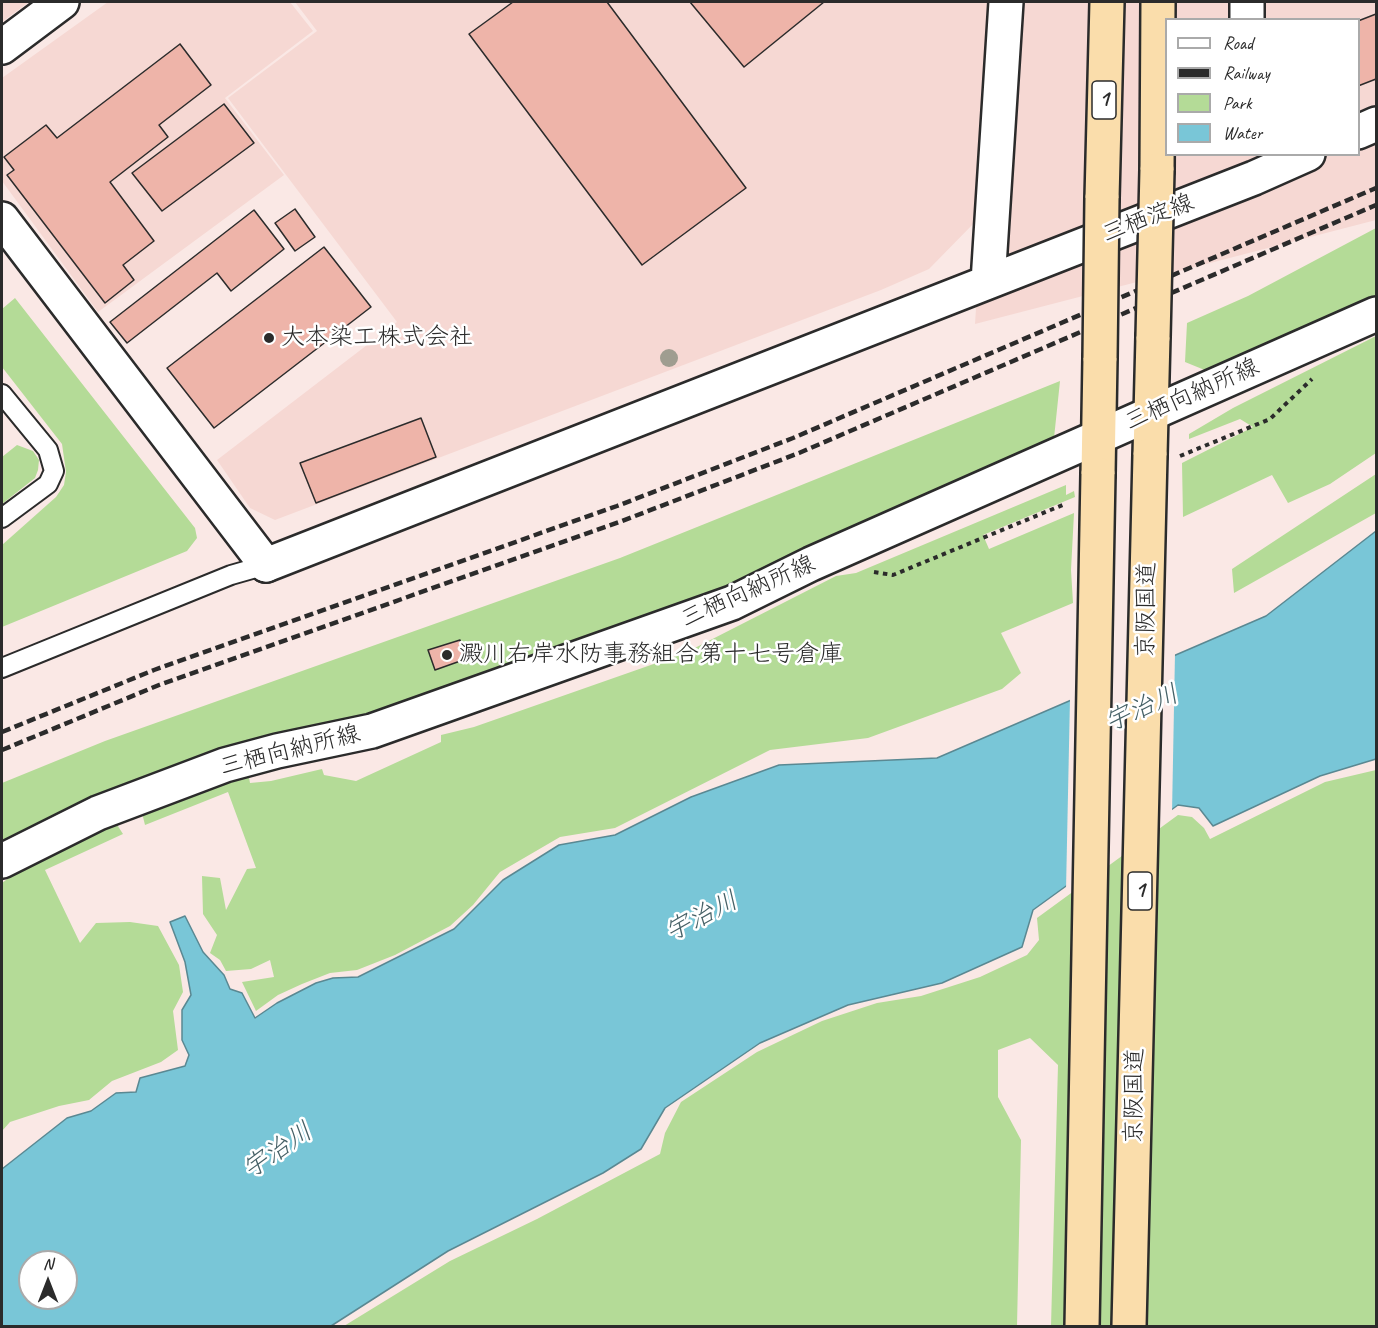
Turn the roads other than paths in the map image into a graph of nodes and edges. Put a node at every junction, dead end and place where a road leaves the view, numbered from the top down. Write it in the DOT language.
graph roads {
  1 [pos="62,2"];
  2 [pos="1006,2"];
  3 [pos="1107,2"];
  4 [pos="1158,2"];
  5 [pos="1247,2"];
  6 [pos="1247,18"];
  7 [pos="2,47"];
  8 [pos="1377,124"];
  9 [pos="1360,132"];
  10 [pos="1299,156"];
  11 [pos="1253,166"];
  12 [pos="2,219"];
  13 [pos="988,282"];
  14 [pos="1377,314"];
  15 [pos="2,394"];
  16 [pos="1152,413"];
  17 [pos="1099,436"];
  18 [pos="2,518"];
  19 [pos="267,565"];
  20 [pos="2,668"];
  21 [pos="2,861"];
  22 [pos="1082,1326"];
  23 [pos="1130,1326"];
  1 -- 7 [label="street"];
  2 -- 13 [label="street"];
  3 -- 17 [label="highway, 京阪国道 / 1, bridge"];
  4 -- 16 [label="highway, 京阪国道 / 1, bridge"];
  5 -- 6 [label="street"];
  8 -- 9 [label="street"];
  10 -- 11 [label="street, 三栖淀線"];
  11 -- 13 [label="street, 三栖淀線"];
  12 -- 19 [label="street"];
  13 -- 19 [label="street, 三栖淀線"];
  14 -- 16 [label="street, 三栖向納所線"];
  15 -- 18 [label="lane"];
  16 -- 17 [label="street, 三栖向納所線"];
  16 -- 23 [label="highway, 京阪国道 / 1, bridge"];
  17 -- 21 [label="street, 三栖向納所線"];
  17 -- 22 [label="highway, 京阪国道 / 1, bridge"];
  19 -- 20 [label="lane"];
}
